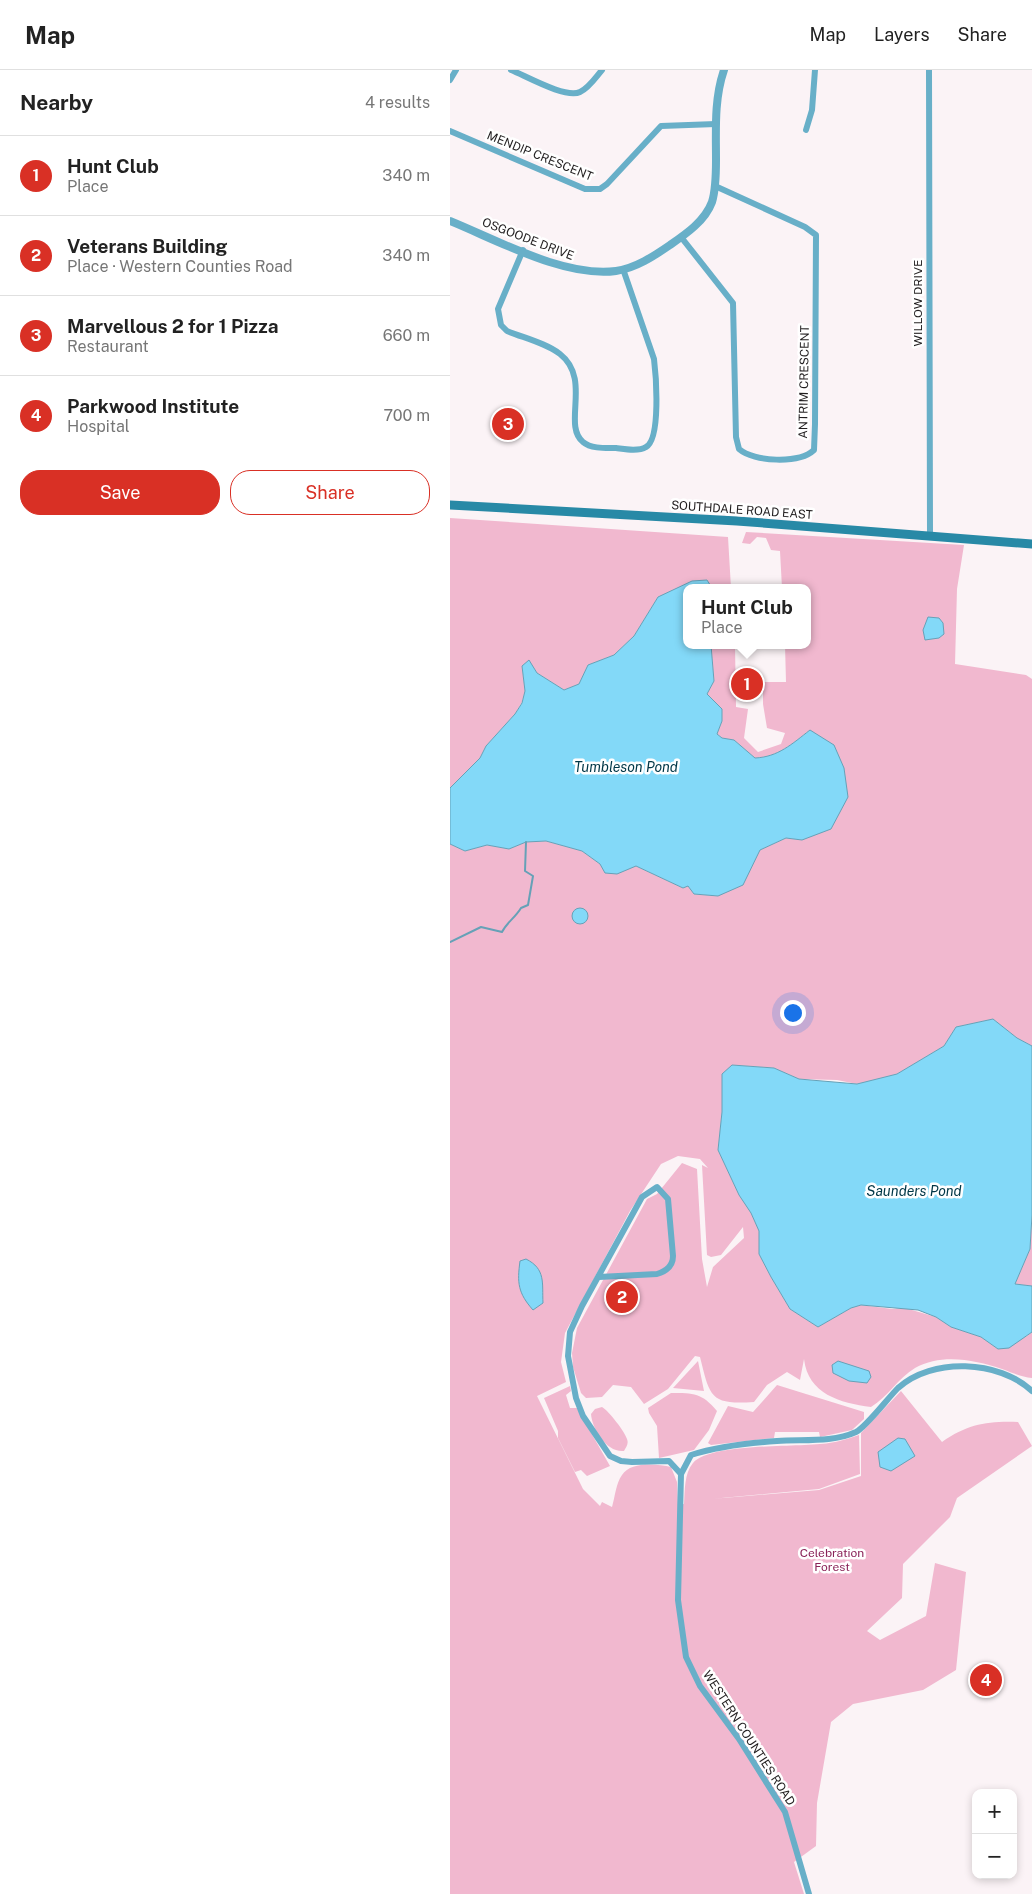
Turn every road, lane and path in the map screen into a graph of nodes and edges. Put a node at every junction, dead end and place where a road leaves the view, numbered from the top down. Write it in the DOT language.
graph roads {
  1 [pos="456,70"];
  2 [pos="511,70"];
  3 [pos="602,70"];
  4 [pos="724,70"];
  5 [pos="815,70"];
  6 [pos="929,70"];
  7 [pos="450,80"];
  8 [pos="716,124"];
  9 [pos="806,130"];
  10 [pos="450,132"];
  11 [pos="714,186"];
  12 [pos="450,221"];
  13 [pos="681,238"];
  14 [pos="523,250"];
  15 [pos="623,269"];
  16 [pos="450,505"];
  17 [pos="930,536"];
  18 [pos="1032,544"];
  19 [pos="599,1276"];
  20 [pos="1032,1390"];
  21 [pos="681,1474"];
  22 [pos="809,1894"];
  1 -- 7 [label="street"];
  2 -- 3 [label="street"];
  4 -- 8 [label="street, OSGOODE DRIVE"];
  5 -- 9 [label="street"];
  6 -- 17 [label="street, WILLOW DRIVE"];
  8 -- 10 [label="street, MENDIP CRESCENT"];
  8 -- 11 [label="street, OSGOODE DRIVE"];
  11 -- 13 [label="street, OSGOODE DRIVE"];
  11 -- 13 [label="street, ANTRIM CRESCENT"];
  12 -- 14 [label="street, OSGOODE DRIVE"];
  13 -- 15 [label="street, OSGOODE DRIVE"];
  14 -- 15 [label="street, OSGOODE DRIVE"];
  14 -- 15 [label="street"];
  16 -- 17 [label="main road, SOUTHDALE ROAD EAST"];
  17 -- 18 [label="main road, SOUTHDALE ROAD EAST"];
  19 -- 19 [label="street"];
  19 -- 21 [label="street"];
  20 -- 21 [label="street"];
  21 -- 22 [label="street, WESTERN COUNTIES ROAD"];
}
